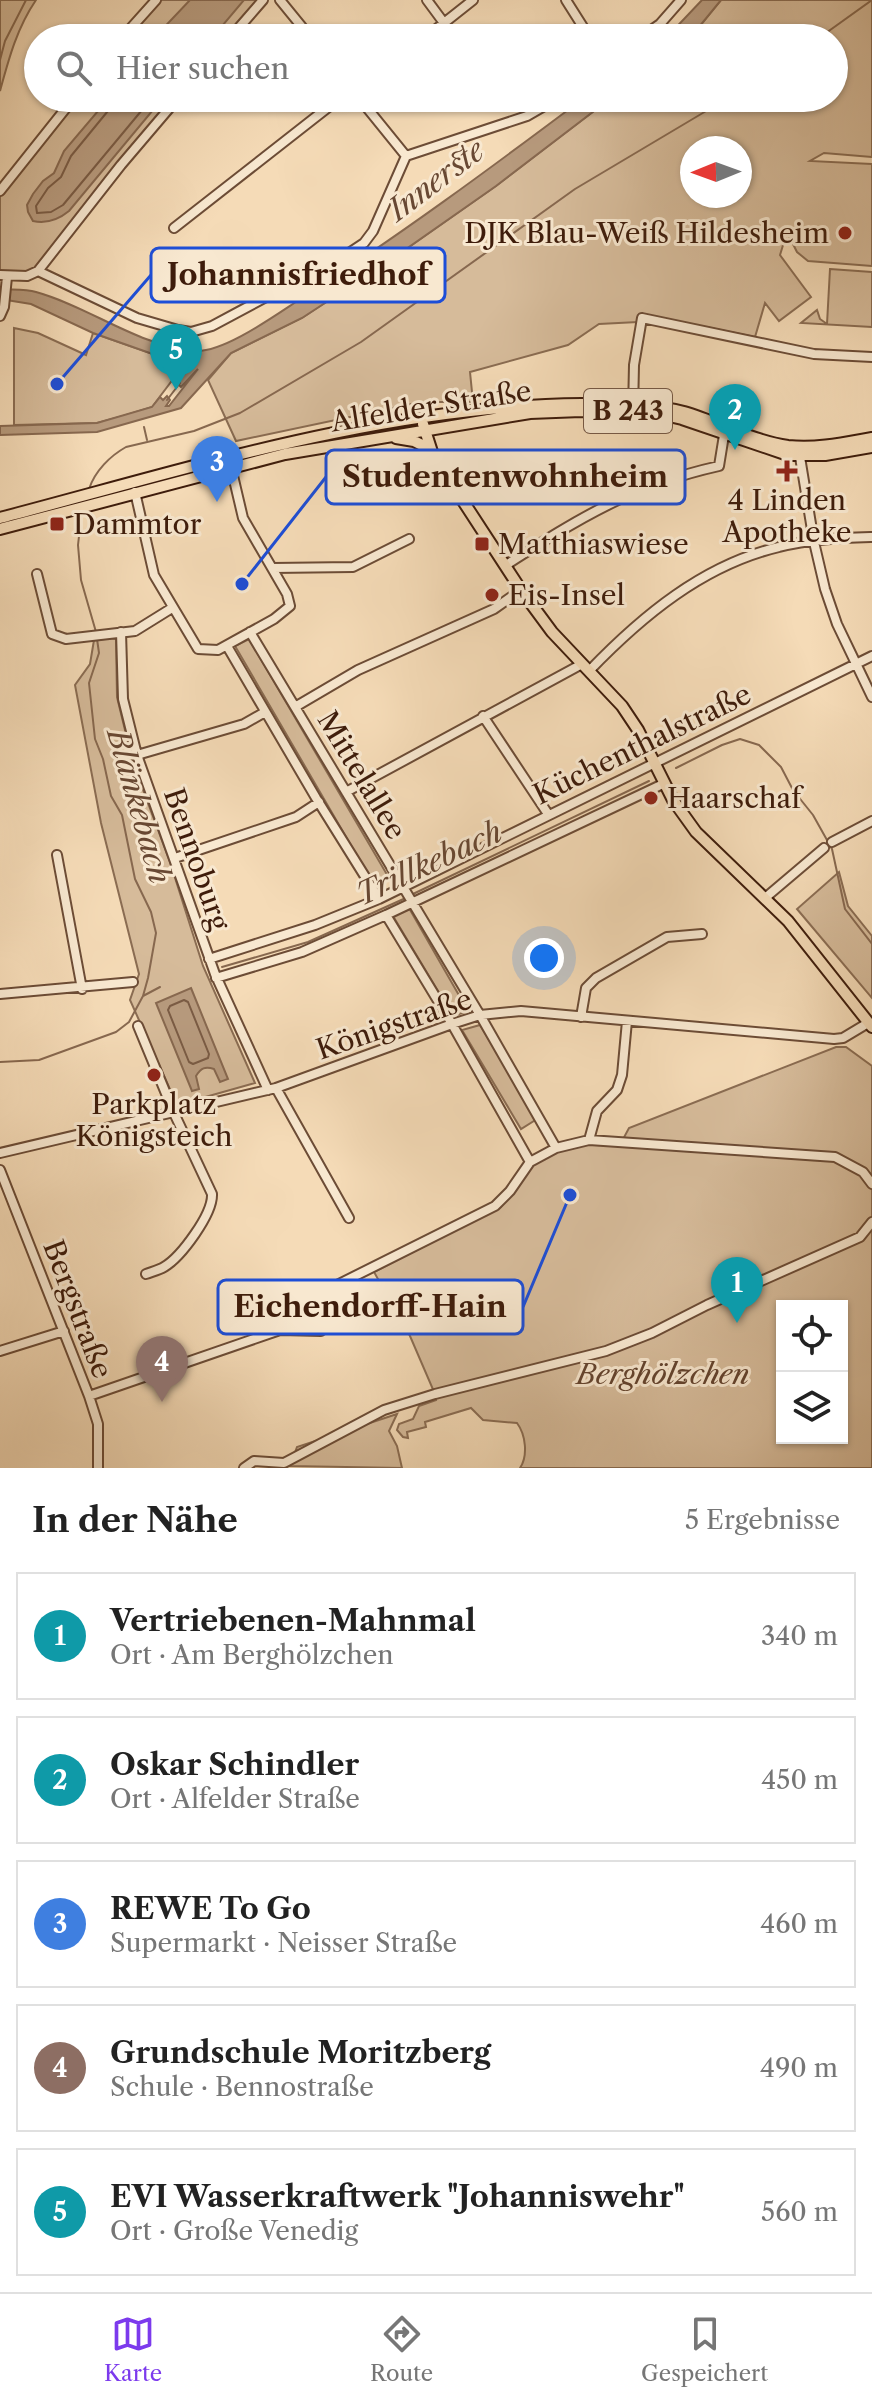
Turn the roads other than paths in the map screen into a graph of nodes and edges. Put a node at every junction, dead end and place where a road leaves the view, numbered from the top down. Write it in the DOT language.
graph roads {
  1 [pos="156,0"];
  2 [pos="263,0"];
  3 [pos="280,0"];
  4 [pos="427,0"];
  5 [pos="473,0"];
  6 [pos="566,0"];
  7 [pos="681,0"];
  8 [pos="444,23"];
  9 [pos="135,24"];
  10 [pos="242,24"];
  11 [pos="300,24"];
  12 [pos="581,24"];
  13 [pos="660,24"];
  14 [pos="63,112"];
  15 [pos="166,112"];
  16 [pos="322,112"];
  17 [pos="370,112"];
  18 [pos="534,112"];
  19 [pos="406,156"];
  20 [pos="0,191"];
  21 [pos="174,228"];
  22 [pos="38,271"];
  23 [pos="4,278"];
  24 [pos="2,312"];
  25 [pos="872,357"];
  26 [pos="633,408"];
  27 [pos="423,424"];
  28 [pos="724,430"];
  29 [pos="378,437"];
  30 [pos="872,438"];
  31 [pos="872,447"];
  32 [pos="430,449"];
  33 [pos="799,452"];
  34 [pos="231,467"];
  35 [pos="135,492"];
  36 [pos="85,500"];
  37 [pos="0,518"];
  38 [pos="0,529"];
  39 [pos="872,537"];
  40 [pos="409,539"];
  41 [pos="814,542"];
  42 [pos="506,565"];
  43 [pos="273,568"];
  44 [pos="37,574"];
  45 [pos="521,590"];
  46 [pos="172,608"];
  47 [pos="121,632"];
  48 [pos="250,632"];
  49 [pos="227,646"];
  50 [pos="872,656"];
  51 [pos="855,665"];
  52 [pos="585,668"];
  53 [pos="872,697"];
  54 [pos="295,707"];
  55 [pos="265,712"];
  56 [pos="483,716"];
  57 [pos="137,755"];
  58 [pos="656,764"];
  59 [pos="665,783"];
  60 [pos="346,792"];
  61 [pos="319,802"];
  62 [pos="548,814"];
  63 [pos="872,821"];
  64 [pos="57,855"];
  65 [pos="175,858"];
  66 [pos="402,887"];
  67 [pos="765,898"];
  68 [pos="379,899"];
  69 [pos="411,903"];
  70 [pos="386,915"];
  71 [pos="702,934"];
  72 [pos="209,959"];
  73 [pos="216,978"];
  74 [pos="133,982"];
  75 [pos="82,989"];
  76 [pos="0,994"];
  77 [pos="480,1015"];
  78 [pos="581,1017"];
  79 [pos="627,1021"];
  80 [pos="452,1024"];
  81 [pos="870,1025"];
  82 [pos="138,1026"];
  83 [pos="272,1089"];
  84 [pos="174,1113"];
  85 [pos="589,1140"];
  86 [pos="556,1148"];
  87 [pos="0,1153"];
  88 [pos="530,1162"];
  89 [pos="0,1170"];
  90 [pos="872,1184"];
  91 [pos="349,1218"];
  92 [pos="872,1222"];
  93 [pos="146,1274"];
  94 [pos="280,1330"];
  95 [pos="64,1331"];
  96 [pos="321,1331"];
  97 [pos="0,1351"];
  98 [pos="89,1396"];
  99 [pos="98,1468"];
  100 [pos="244,1468"];
  1 -- 9 [label="street"];
  2 -- 10 [label="street"];
  3 -- 11 [label="street"];
  4 -- 8 [label="street"];
  5 -- 8 [label="street"];
  6 -- 12 [label="street"];
  7 -- 13 [label="street"];
  14 -- 20 [label="street"];
  15 -- 22 [label="street"];
  16 -- 21 [label="street"];
  17 -- 19 [label="street"];
  18 -- 19 [label="street"];
  19 -- 22 [label="street"];
  22 -- 23 [label="street"];
  23 -- 24 [label="street"];
  25 -- 26 [label="street"];
  26 -- 27 [label="main road, Alfelder Straße / B 243"];
  26 -- 28 [label="main road, Alfelder Straße / B 243"];
  27 -- 29 [label="main road, Alfelder Straße / B 243"];
  27 -- 32 [label="main road"];
  27 -- 36 [label="main road, Alfelder Straße / B 243"];
  28 -- 33 [label="main road, Alfelder Straße / B 243"];
  28 -- 42 [label="street"];
  29 -- 32 [label="main road, B 243"];
  29 -- 34 [label="main road, Alfelder Straße / B 243"];
  30 -- 33 [label="main road, Alfelder Straße / B 243"];
  31 -- 33 [label="main road, Alfelder Straße / B 243"];
  32 -- 42 [label="main road"];
  33 -- 41 [label="street"];
  34 -- 35 [label="main road, Alfelder Straße / B 243"];
  34 -- 43 [label="street"];
  35 -- 36 [label="main road, Alfelder Straße / B 243"];
  35 -- 46 [label="street"];
  36 -- 37 [label="main road, Alfelder Straße / B 243"];
  36 -- 38 [label="main road, Alfelder Straße / B 243"];
  39 -- 41 [label="street"];
  40 -- 43 [label="street"];
  41 -- 51 [label="street"];
  41 -- 52 [label="street"];
  42 -- 45 [label="main road"];
  43 -- 48 [label="street"];
  44 -- 47 [label="street"];
  45 -- 52 [label="main road"];
  45 -- 54 [label="street"];
  46 -- 47 [label="street"];
  46 -- 49 [label="street"];
  47 -- 57 [label="street, Bennoburg"];
  48 -- 49 [label="street"];
  48 -- 54 [label="street, Mittelallee"];
  49 -- 55 [label="street, Mittelallee"];
  50 -- 51 [label="street, Küchenthalstraße"];
  51 -- 53 [label="street"];
  51 -- 58 [label="street, Küchenthalstraße"];
  52 -- 56 [label="street"];
  52 -- 58 [label="main road"];
  54 -- 60 [label="street, Mittelallee"];
  55 -- 57 [label="street"];
  55 -- 61 [label="street, Mittelallee"];
  56 -- 60 [label="street"];
  56 -- 62 [label="street"];
  57 -- 65 [label="street, Bennoburg"];
  58 -- 59 [label="main road"];
  58 -- 62 [label="street, Küchenthalstraße"];
  59 -- 67 [label="main road"];
  59 -- 69 [label="street, Küchenthalstraße"];
  60 -- 66 [label="street, Mittelallee"];
  61 -- 65 [label="street"];
  61 -- 68 [label="street, Mittelallee"];
  62 -- 66 [label="street, Küchenthalstraße"];
  63 -- 67 [label="street"];
  64 -- 75 [label="street"];
  65 -- 72 [label="street, Bennoburg"];
  66 -- 68 [label="street, Küchenthalstraße"];
  66 -- 69 [label="street, Mittelallee"];
  67 -- 81 [label="main road"];
  68 -- 72 [label="street, Küchenthalstraße"];
  69 -- 70 [label="street, Küchenthalstraße"];
  69 -- 77 [label="street, Mittelallee"];
  70 -- 73 [label="street, Küchenthalstraße"];
  70 -- 80 [label="street"];
  71 -- 78 [label="street"];
  72 -- 73 [label="street, Bennoburg"];
  73 -- 83 [label="street, Bennoburg"];
  74 -- 75 [label="street"];
  75 -- 76 [label="street"];
  77 -- 78 [label="street, Königstraße"];
  77 -- 80 [label="street, Königstraße"];
  77 -- 86 [label="street, Mittelallee"];
  78 -- 79 [label="street, Königstraße"];
  79 -- 81 [label="street, Königstraße"];
  79 -- 85 [label="street"];
  80 -- 83 [label="street, Königstraße"];
  80 -- 88 [label="street"];
  82 -- 84 [label="street"];
  83 -- 84 [label="street, Königstraße"];
  83 -- 91 [label="street, Bennoburg"];
  84 -- 87 [label="street, Königstraße"];
  84 -- 93 [label="street"];
  85 -- 86 [label="street"];
  85 -- 90 [label="street"];
  86 -- 88 [label="street"];
  88 -- 94 [label="street"];
  89 -- 95 [label="street, Bergstraße"];
  92 -- 100 [label="street"];
  94 -- 96 [label="street"];
  94 -- 98 [label="street"];
  95 -- 97 [label="street"];
  95 -- 98 [label="street, Bergstraße"];
  98 -- 99 [label="street, Bergstraße"];
}
